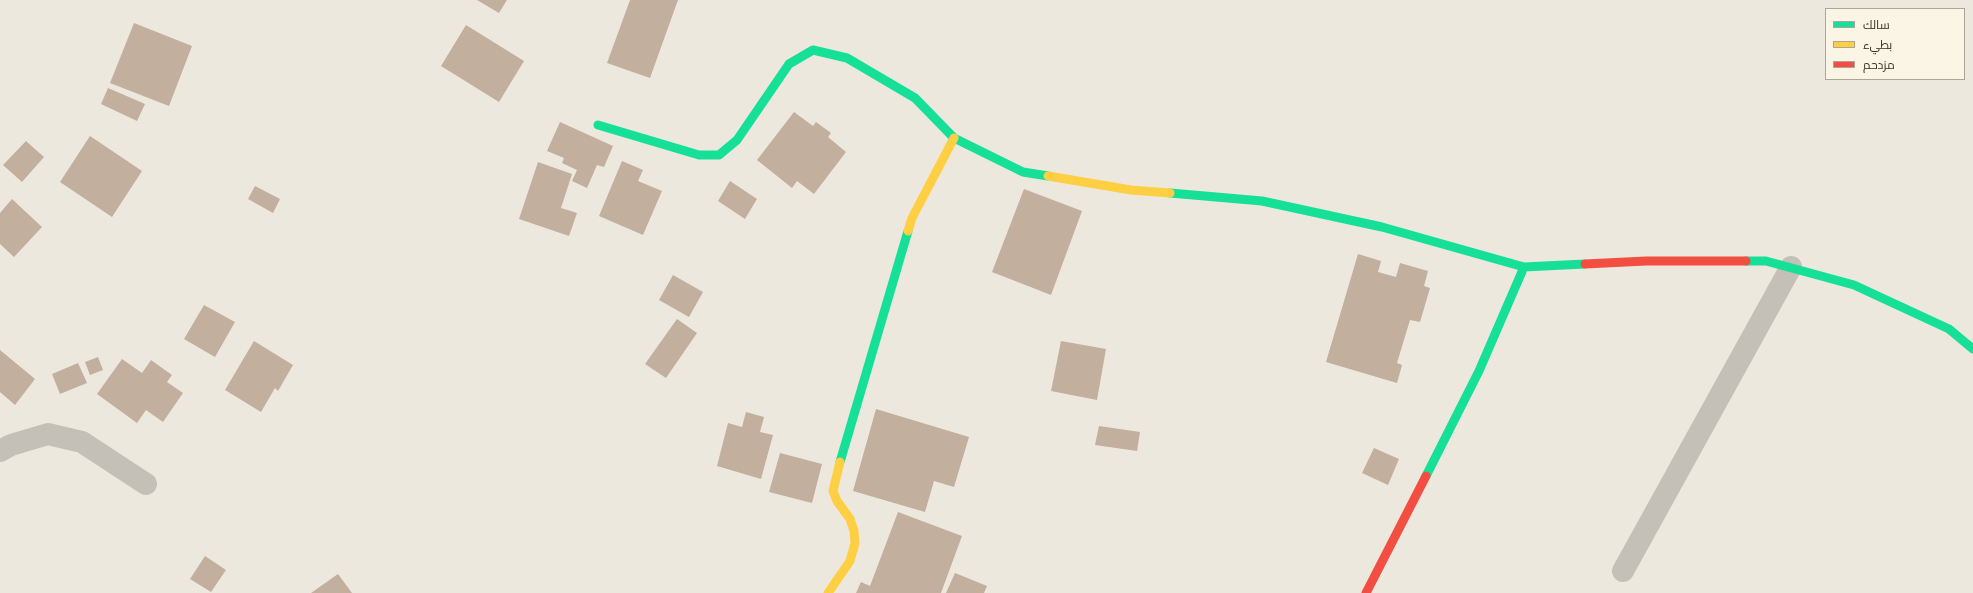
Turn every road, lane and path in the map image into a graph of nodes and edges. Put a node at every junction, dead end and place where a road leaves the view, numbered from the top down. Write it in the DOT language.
graph roads {
  1 [pos="598,125"];
  2 [pos="954,138"];
  3 [pos="1524,267"];
  4 [pos="1791,267"];
  5 [pos="1973,349"];
  6 [pos="0,451"];
  7 [pos="146,484"];
  8 [pos="1623,571"];
  9 [pos="828,593"];
  10 [pos="1366,593"];
  1 -- 2 [label="street"];
  2 -- 3 [label="street"];
  2 -- 9 [label="street"];
  3 -- 4 [label="street"];
  3 -- 10 [label="street"];
  4 -- 5 [label="street"];
  4 -- 8 [label="street"];
  6 -- 7 [label="street"];
}
